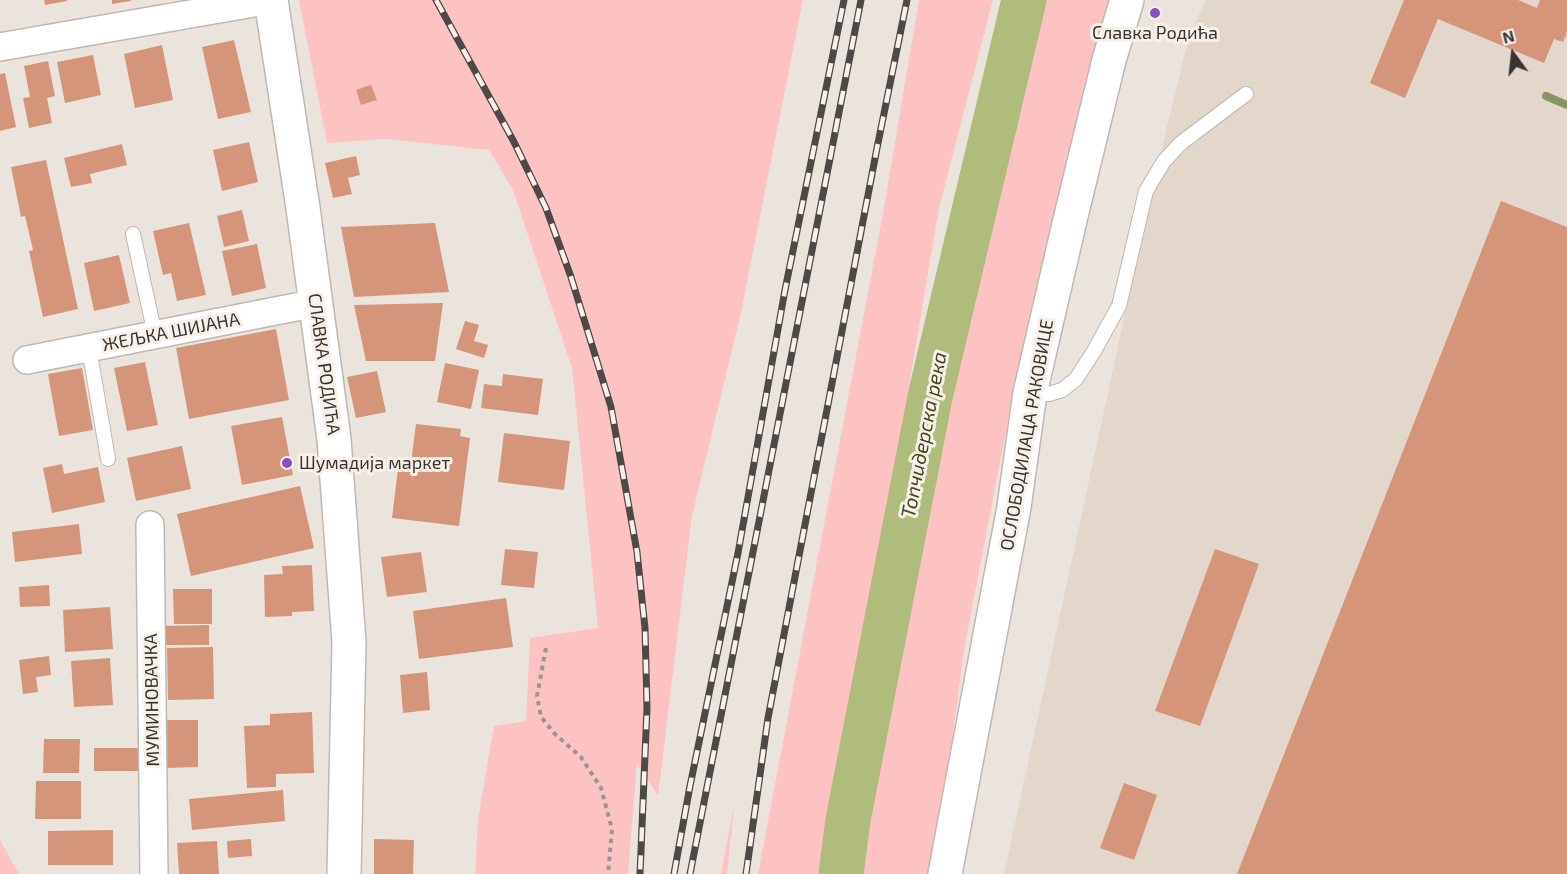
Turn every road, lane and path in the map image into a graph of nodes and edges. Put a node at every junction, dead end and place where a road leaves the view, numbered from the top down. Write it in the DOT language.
graph roads {
  1 [pos="271,0"];
  2 [pos="1127,0"];
  3 [pos="0,47"];
  4 [pos="1246,94"];
  5 [pos="133,234"];
  6 [pos="316,303"];
  7 [pos="155,335"];
  8 [pos="89,348"];
  9 [pos="27,360"];
  10 [pos="1030,393"];
  11 [pos="108,459"];
  12 [pos="150,525"];
  13 [pos="546,648"];
  14 [pos="154,874"];
  15 [pos="344,874"];
  16 [pos="608,874"];
  17 [pos="945,874"];
  1 -- 3 [label="street"];
  1 -- 6 [label="main road, СЛАВКА РОДИЋА"];
  2 -- 10 [label="main road, ОСЛОБОДИЛАЦА РАКОВИЦЕ"];
  4 -- 10 [label="lane"];
  5 -- 7 [label="lane"];
  6 -- 7 [label="street, ЖЕЉКА ШИЈАНА"];
  6 -- 15 [label="main road, СЛАВКА РОДИЋА"];
  7 -- 8 [label="street, ЖЕЉКА ШИЈАНА"];
  8 -- 9 [label="street, ЖЕЉКА ШИЈАНА"];
  8 -- 11 [label="lane"];
  10 -- 17 [label="main road, ОСЛОБОДИЛАЦА РАКОВИЦЕ"];
  12 -- 14 [label="street, МУМИНОВАЧКА"];
  13 -- 16 [label="path"];
}
